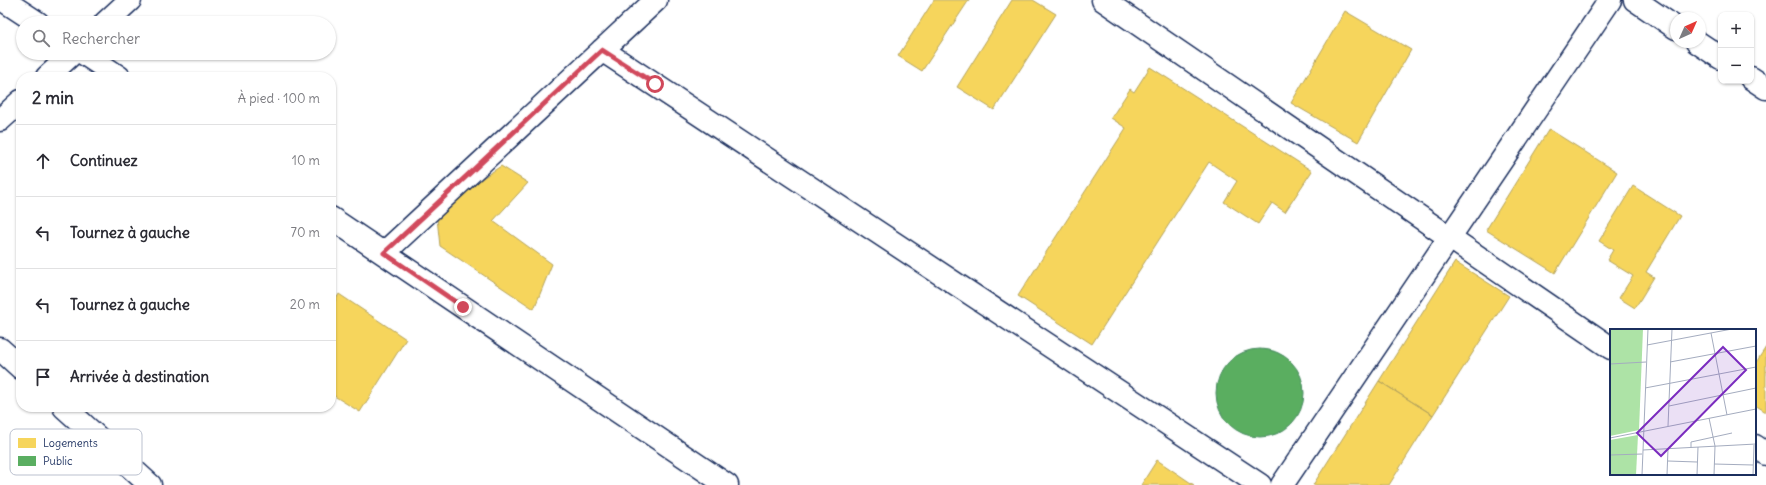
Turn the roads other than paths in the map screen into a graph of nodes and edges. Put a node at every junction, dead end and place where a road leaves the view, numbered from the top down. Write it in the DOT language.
graph roads {
  1 [pos="3,0"];
  2 [pos="130,0"];
  3 [pos="656,0"];
  4 [pos="1103,0"];
  5 [pos="1610,0"];
  6 [pos="1635,0"];
  7 [pos="27,16"];
  8 [pos="113,16"];
  9 [pos="1670,24"];
  10 [pos="1706,48"];
  11 [pos="602,50"];
  12 [pos="1718,56"];
  13 [pos="65,60"];
  14 [pos="93,60"];
  15 [pos="52,72"];
  16 [pos="111,72"];
  17 [pos="1754,80"];
  18 [pos="1766,88"];
  19 [pos="16,105"];
  20 [pos="0,120"];
  21 [pos="336,221"];
  22 [pos="1449,238"];
  23 [pos="384,253"];
  24 [pos="1610,347"];
  25 [pos="0,349"];
  26 [pos="16,363"];
  27 [pos="70,412"];
  28 [pos="88,429"];
  29 [pos="1756,447"];
  30 [pos="1766,454"];
  31 [pos="139,475"];
  32 [pos="150,485"];
  33 [pos="727,485"];
  34 [pos="1260,485"];
  35 [pos="1282,485"];
  1 -- 7 [label="street"];
  2 -- 8 [label="street"];
  3 -- 11 [label="street"];
  4 -- 22 [label="street"];
  5 -- 22 [label="street"];
  6 -- 9 [label="street"];
  10 -- 12 [label="street"];
  11 -- 23 [label="street"];
  11 -- 34 [label="street"];
  13 -- 15 [label="street"];
  14 -- 16 [label="street"];
  17 -- 18 [label="street"];
  19 -- 20 [label="street"];
  21 -- 23 [label="street"];
  22 -- 24 [label="street"];
  22 -- 35 [label="street"];
  23 -- 33 [label="street"];
  25 -- 26 [label="street"];
  27 -- 28 [label="street"];
  29 -- 30 [label="street"];
  31 -- 32 [label="street"];
}
